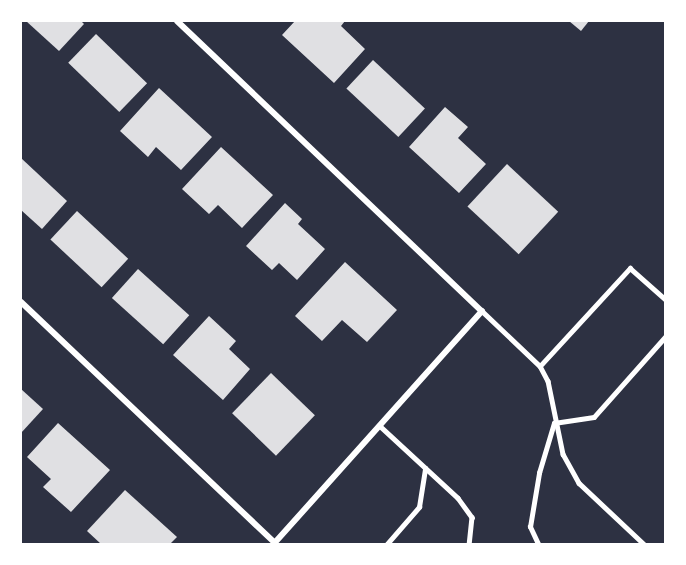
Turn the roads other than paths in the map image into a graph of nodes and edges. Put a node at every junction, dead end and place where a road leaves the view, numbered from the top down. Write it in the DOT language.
graph roads {
  1 [pos="177,21"];
  2 [pos="665,299"];
  3 [pos="21,302"];
  4 [pos="482,311"];
  5 [pos="665,337"];
  6 [pos="540,366"];
  7 [pos="554,423"];
  8 [pos="380,426"];
  9 [pos="425,468"];
  10 [pos="275,543"];
  11 [pos="387,544"];
  12 [pos="469,544"];
  13 [pos="538,544"];
  14 [pos="644,544"];
  1 -- 4 [label="street"];
  2 -- 6 [label="lane"];
  3 -- 10 [label="street"];
  4 -- 6 [label="lane"];
  4 -- 8 [label="street"];
  5 -- 7 [label="lane"];
  6 -- 7 [label="lane"];
  7 -- 13 [label="lane"];
  7 -- 14 [label="lane"];
  8 -- 9 [label="lane"];
  8 -- 10 [label="street"];
  9 -- 11 [label="lane"];
  9 -- 12 [label="lane"];
}
